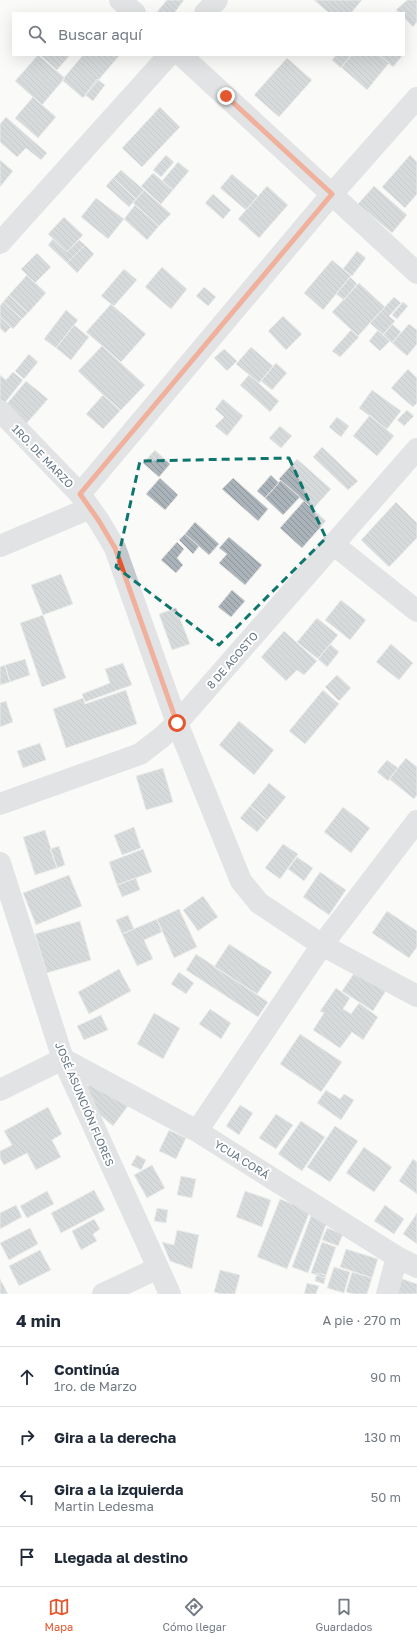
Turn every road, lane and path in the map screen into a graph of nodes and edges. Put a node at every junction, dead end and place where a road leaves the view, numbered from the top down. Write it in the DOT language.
graph roads {
  1 [pos="120,0"];
  2 [pos="217,0"];
  3 [pos="134,12"];
  4 [pos="206,12"];
  5 [pos="168,56"];
  6 [pos="182,56"];
  7 [pos="417,98"];
  8 [pos="332,194"];
  9 [pos="0,243"];
  10 [pos="417,273"];
  11 [pos="0,411"];
  12 [pos="417,449"];
  13 [pos="85,501"];
  14 [pos="334,544"];
  15 [pos="0,546"];
  16 [pos="417,611"];
  17 [pos="177,723"];
  18 [pos="0,804"];
  19 [pos="417,821"];
  20 [pos="0,863"];
  21 [pos="322,945"];
  22 [pos="417,996"];
  23 [pos="63,1059"];
  24 [pos="0,1090"];
  25 [pos="197,1131"];
  26 [pos="397,1257"];
  27 [pos="417,1267"];
  28 [pos="158,1268"];
  29 [pos="103,1294"];
  30 [pos="170,1294"];
  31 [pos="387,1294"];
  1 -- 3 [label="street"];
  2 -- 4 [label="street"];
  5 -- 9 [label="street"];
  6 -- 8 [label="street"];
  7 -- 8 [label="street"];
  8 -- 10 [label="street"];
  8 -- 13 [label="street"];
  11 -- 13 [label="street, 1RO. DE MARZO"];
  12 -- 14 [label="street, 8 DE AGOSTO"];
  13 -- 15 [label="street"];
  13 -- 17 [label="street, 1RO. DE MARZO"];
  14 -- 16 [label="street"];
  14 -- 17 [label="street, 8 DE AGOSTO"];
  17 -- 18 [label="street, 8 DE AGOSTO"];
  17 -- 21 [label="street, 1RO. DE MARZO"];
  19 -- 21 [label="street"];
  20 -- 23 [label="street, JOSÉ ASUNCIÓN FLORES"];
  21 -- 22 [label="street"];
  21 -- 25 [label="street"];
  23 -- 24 [label="street"];
  23 -- 25 [label="street, YCUA CORÁ"];
  23 -- 28 [label="street, JOSÉ ASUNCIÓN FLORES"];
  25 -- 26 [label="street, YCUA CORÁ"];
  26 -- 27 [label="street, YCUA CORÁ"];
  26 -- 31 [label="street"];
  28 -- 29 [label="street"];
  28 -- 30 [label="street, JOSÉ ASUNCIÓN FLORES"];
}
